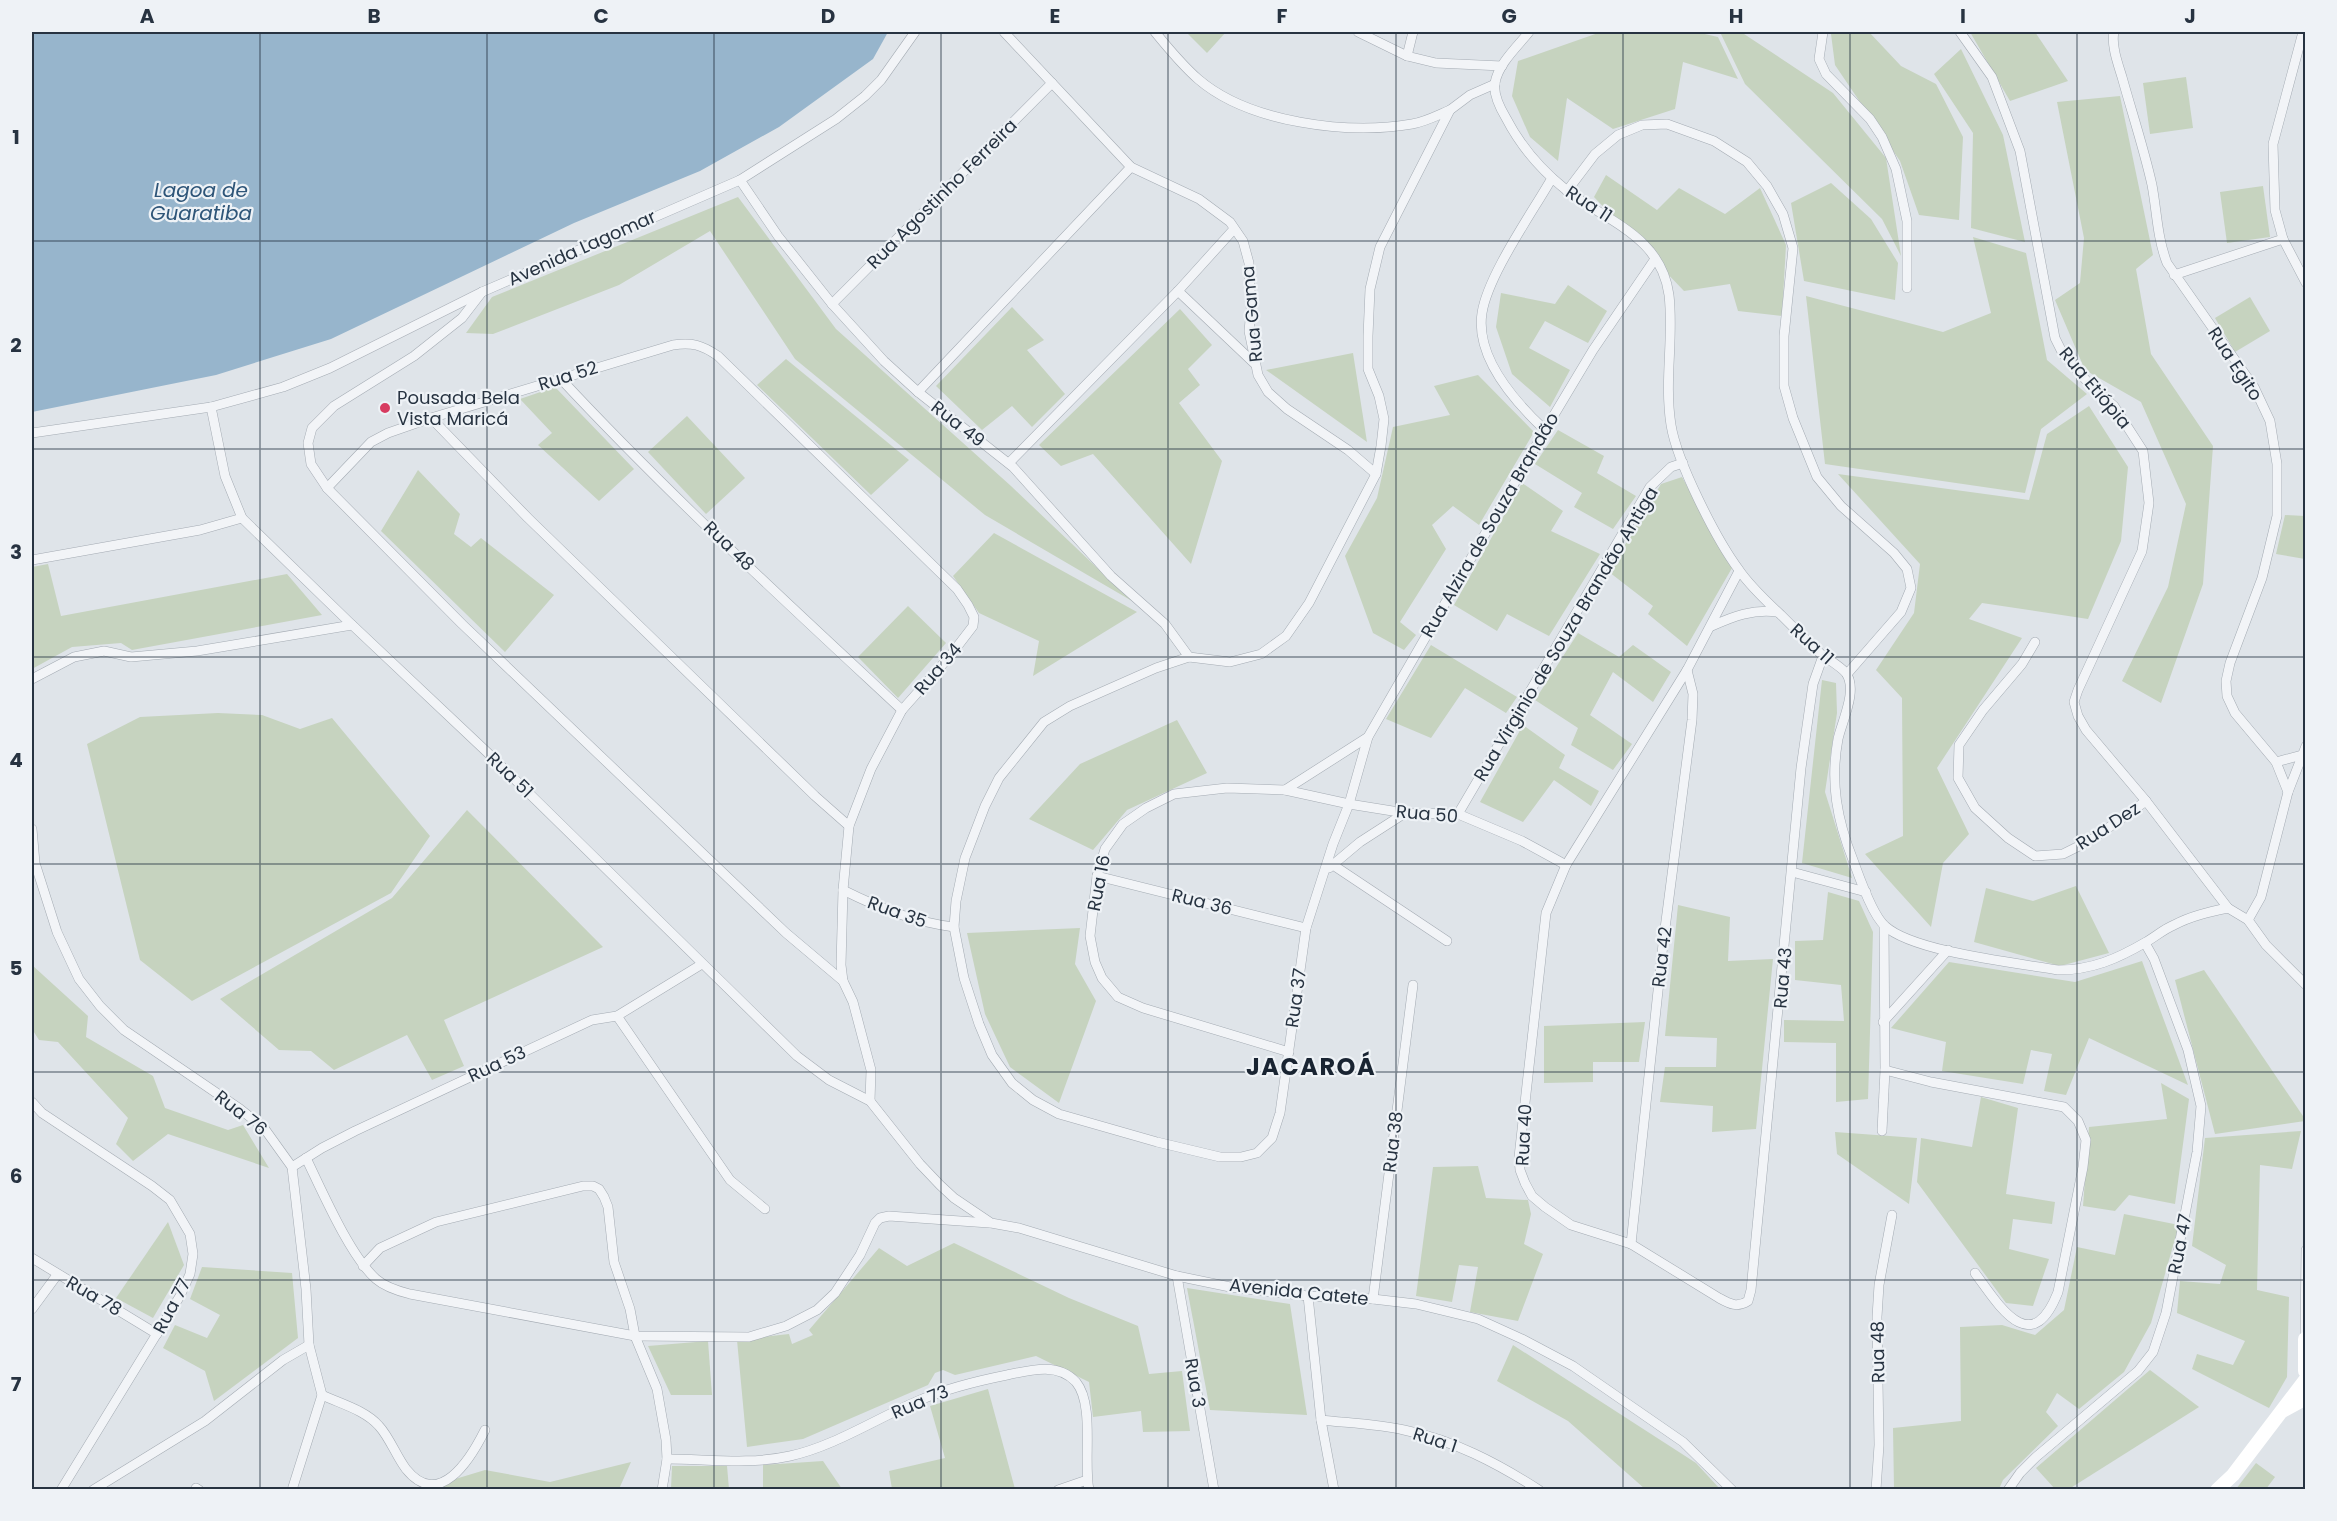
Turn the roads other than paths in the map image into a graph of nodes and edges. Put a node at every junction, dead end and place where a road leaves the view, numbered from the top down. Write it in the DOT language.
graph roads {
  1 [pos="915,32"];
  2 [pos="1004,32"];
  3 [pos="1155,32"];
  4 [pos="1358,32"];
  5 [pos="1413,32"];
  6 [pos="1529,32"];
  7 [pos="1823,32"];
  8 [pos="1960,32"];
  9 [pos="2114,32"];
  10 [pos="2303,32"];
  11 [pos="1407,56"];
  12 [pos="1502,66"];
  13 [pos="1052,83"];
  14 [pos="1495,84"];
  15 [pos="1450,110"];
  16 [pos="1131,167"];
  17 [pos="1552,178"];
  18 [pos="740,180"];
  19 [pos="1567,191"];
  20 [pos="1234,229"];
  21 [pos="2283,239"];
  22 [pos="1655,259"];
  23 [pos="2174,275"];
  24 [pos="2306,283"];
  25 [pos="1907,288"];
  26 [pos="1178,291"];
  27 [pos="482,292"];
  28 [pos="832,304"];
  29 [pos="691,343"];
  30 [pos="1256,364"];
  31 [pos="560,378"];
  32 [pos="918,392"];
  33 [pos="211,407"];
  34 [pos="431,418"];
  35 [pos="1545,430"];
  36 [pos="32,433"];
  37 [pos="1009,463"];
  38 [pos="1683,463"];
  39 [pos="1376,474"];
  40 [pos="327,488"];
  41 [pos="242,518"];
  42 [pos="32,560"];
  43 [pos="1739,571"];
  44 [pos="1777,612"];
  45 [pos="352,626"];
  46 [pos="1712,626"];
  47 [pos="2035,642"];
  48 [pos="1823,656"];
  49 [pos="1189,657"];
  50 [pos="1687,670"];
  51 [pos="1847,674"];
  52 [pos="32,679"];
  53 [pos="902,710"];
  54 [pos="1368,737"];
  55 [pos="2304,751"];
  56 [pos="2276,762"];
  57 [pos="1285,790"];
  58 [pos="2288,792"];
  59 [pos="2146,801"];
  60 [pos="1349,804"];
  61 [pos="1405,813"];
  62 [pos="1458,814"];
  63 [pos="849,826"];
  64 [pos="32,829"];
  65 [pos="1333,864"];
  66 [pos="1566,865"];
  67 [pos="1323,872"];
  68 [pos="1792,872"];
  69 [pos="1097,876"];
  70 [pos="843,890"];
  71 [pos="1866,892"];
  72 [pos="2228,908"];
  73 [pos="2248,920"];
  74 [pos="1884,926"];
  75 [pos="954,927"];
  76 [pos="1306,927"];
  77 [pos="1447,941"];
  78 [pos="2145,943"];
  79 [pos="1948,950"];
  80 [pos="702,964"];
  81 [pos="843,981"];
  82 [pos="1413,985"];
  83 [pos="2306,985"];
  84 [pos="617,1016"];
  85 [pos="1884,1022"];
  86 [pos="1289,1052"];
  87 [pos="1885,1070"];
  88 [pos="870,1101"];
  89 [pos="32,1102"];
  90 [pos="1882,1131"];
  91 [pos="306,1158"];
  92 [pos="292,1167"];
  93 [pos="765,1209"];
  94 [pos="1892,1215"];
  95 [pos="991,1223"];
  96 [pos="1631,1244"];
  97 [pos="2306,1250"];
  98 [pos="32,1258"];
  99 [pos="363,1266"];
  100 [pos="1975,1273"];
  101 [pos="57,1275"];
  102 [pos="1177,1276"];
  103 [pos="1308,1296"];
  104 [pos="1373,1299"];
  105 [pos="1748,1301"];
  106 [pos="32,1309"];
  107 [pos="157,1334"];
  108 [pos="635,1336"];
  109 [pos="2305,1340"];
  110 [pos="309,1345"];
  111 [pos="2305,1372"];
  112 [pos="2306,1378"];
  113 [pos="322,1395"];
  114 [pos="2306,1398"];
  115 [pos="2280,1412"];
  116 [pos="1321,1420"];
  117 [pos="485,1430"];
  118 [pos="667,1459"];
  119 [pos="1088,1485"];
  120 [pos="61,1490"];
  121 [pos="93,1490"];
  122 [pos="292,1490"];
  123 [pos="662,1490"];
  124 [pos="1058,1490"];
  125 [pos="1214,1490"];
  126 [pos="1334,1490"];
  127 [pos="1539,1490"];
  128 [pos="1732,1490"];
  129 [pos="1876,1490"];
  130 [pos="2008,1490"];
  131 [pos="2217,1490"];
  1 -- 18 [label="street, Avenida Lagomar"];
  2 -- 13 [label="street, Rua Gama"];
  3 -- 15 [label="street"];
  4 -- 11 [label="street"];
  5 -- 11 [label="street"];
  6 -- 12 [label="street"];
  7 -- 25 [label="street"];
  8 -- 59 [label="street, Rua Etiópia"];
  9 -- 23 [label="street, Rua Egito"];
  10 -- 21 [label="street"];
  11 -- 12 [label="street"];
  12 -- 14 [label="street"];
  13 -- 16 [label="street, Rua Gama"];
  13 -- 28 [label="street, Rua Agostinho Ferreira"];
  14 -- 15 [label="street"];
  14 -- 17 [label="street, Rua 11"];
  15 -- 39 [label="street"];
  16 -- 20 [label="street, Rua Gama"];
  16 -- 32 [label="street"];
  17 -- 19 [label="street, Rua 11"];
  17 -- 35 [label="street"];
  18 -- 27 [label="street, Avenida Lagomar"];
  18 -- 28 [label="street, Rua 49"];
  19 -- 22 [label="street, Rua 11"];
  19 -- 51 [label="street"];
  20 -- 26 [label="street"];
  20 -- 30 [label="street, Rua Gama"];
  21 -- 23 [label="street"];
  21 -- 24 [label="street"];
  22 -- 35 [label="street, Rua Alzira de Souza Brandão"];
  22 -- 38 [label="street, Rua 11"];
  23 -- 56 [label="street, Rua Egito"];
  26 -- 30 [label="street"];
  26 -- 37 [label="street"];
  27 -- 33 [label="street, Avenida Lagomar"];
  27 -- 40 [label="street"];
  28 -- 32 [label="street, Rua 49"];
  29 -- 31 [label="street, Rua 52"];
  29 -- 53 [label="street, Rua 34"];
  30 -- 39 [label="street, Rua Gama"];
  31 -- 34 [label="street, Rua 52"];
  31 -- 53 [label="street, Rua 48"];
  32 -- 37 [label="street, Rua 49"];
  33 -- 36 [label="street, Avenida Lagomar"];
  33 -- 41 [label="street, Rua 51"];
  34 -- 40 [label="street, Rua 52"];
  34 -- 63 [label="street"];
  35 -- 54 [label="street, Rua Alzira de Souza Brandão"];
  37 -- 49 [label="street, Rua 49"];
  38 -- 43 [label="street, Rua 11"];
  38 -- 62 [label="street, Rua Virginio de Souza Brandão Antiga"];
  39 -- 49 [label="street"];
  40 -- 81 [label="street"];
  41 -- 42 [label="street"];
  41 -- 45 [label="street, Rua 51"];
  43 -- 44 [label="street, Rua 11"];
  43 -- 46 [label="street, Rua 40"];
  44 -- 46 [label="street"];
  44 -- 48 [label="street, Rua 11"];
  45 -- 52 [label="street"];
  45 -- 80 [label="street, Rua 51"];
  46 -- 50 [label="street, Rua 40"];
  47 -- 59 [label="street, Rua Dez"];
  48 -- 51 [label="street, Rua 11"];
  48 -- 68 [label="street, Rua 43"];
  49 -- 75 [label="street"];
  50 -- 66 [label="street, Rua 40"];
  50 -- 96 [label="street, Rua 42"];
  51 -- 71 [label="street, Rua 11"];
  53 -- 63 [label="street, Rua 34"];
  54 -- 57 [label="street"];
  54 -- 60 [label="street, Rua Alzira de Souza Brandão"];
  55 -- 56 [label="street"];
  55 -- 58 [label="street"];
  56 -- 58 [label="street, Rua Egito"];
  57 -- 60 [label="street, Rua 16"];
  57 -- 69 [label="street, Rua 16"];
  58 -- 73 [label="street"];
  59 -- 72 [label="street, Rua Etiópia"];
  60 -- 61 [label="street, Rua 50"];
  60 -- 67 [label="street, Rua 37"];
  61 -- 62 [label="street, Rua 50"];
  61 -- 65 [label="street"];
  62 -- 66 [label="street, Rua 50"];
  63 -- 70 [label="street, Rua 34"];
  64 -- 92 [label="street, Rua 76"];
  65 -- 67 [label="street"];
  65 -- 77 [label="street"];
  66 -- 96 [label="street, Rua 40"];
  67 -- 76 [label="street, Rua 37"];
  68 -- 71 [label="street"];
  68 -- 105 [label="street, Rua 43"];
  69 -- 76 [label="street, Rua 36"];
  69 -- 86 [label="street, Rua 16"];
  70 -- 75 [label="street, Rua 35"];
  70 -- 81 [label="street, Rua 34"];
  71 -- 74 [label="street, Rua 11"];
  72 -- 73 [label="street"];
  72 -- 78 [label="street"];
  73 -- 83 [label="street"];
  74 -- 79 [label="street"];
  74 -- 85 [label="street"];
  75 -- 86 [label="street, Rua 37"];
  76 -- 86 [label="street, Rua 37"];
  78 -- 79 [label="street"];
  78 -- 130 [label="street, Rua 47"];
  79 -- 85 [label="street"];
  80 -- 84 [label="street, Rua 53"];
  80 -- 88 [label="street, Rua 51"];
  81 -- 88 [label="street, Rua 34"];
  82 -- 104 [label="street, Rua 38"];
  84 -- 91 [label="street, Rua 53"];
  84 -- 93 [label="street"];
  85 -- 87 [label="street"];
  87 -- 90 [label="street"];
  87 -- 100 [label="street"];
  88 -- 95 [label="street, Avenida Catete"];
  89 -- 107 [label="street, Rua 77"];
  91 -- 92 [label="street, Rua 53"];
  91 -- 99 [label="street"];
  92 -- 110 [label="street, Rua 76"];
  94 -- 129 [label="street, Rua 48"];
  95 -- 102 [label="street, Avenida Catete"];
  95 -- 108 [label="street"];
  96 -- 105 [label="street, Rua 40"];
  97 -- 109 [label="street"];
  98 -- 101 [label="street, Rua 78"];
  99 -- 108 [label="street"];
  99 -- 108 [label="street"];
  101 -- 106 [label="street"];
  101 -- 107 [label="street, Rua 78"];
  102 -- 103 [label="street, Avenida Catete"];
  102 -- 125 [label="street, Rua 3"];
  103 -- 104 [label="street, Avenida Catete"];
  103 -- 116 [label="street"];
  104 -- 128 [label="street, Avenida Catete"];
  107 -- 120 [label="street, Rua 77"];
  108 -- 118 [label="street"];
  109 -- 111 [label="main road"];
  110 -- 113 [label="street, Rua 76"];
  110 -- 121 [label="street"];
  112 -- 115 [label="main road"];
  113 -- 117 [label="street"];
  113 -- 122 [label="street"];
  114 -- 115 [label="main road"];
  115 -- 131 [label="main road"];
  116 -- 126 [label="street"];
  116 -- 127 [label="street, Rua 1"];
  118 -- 119 [label="street, Rua 73"];
  118 -- 123 [label="street"];
  119 -- 124 [label="street"];
}
